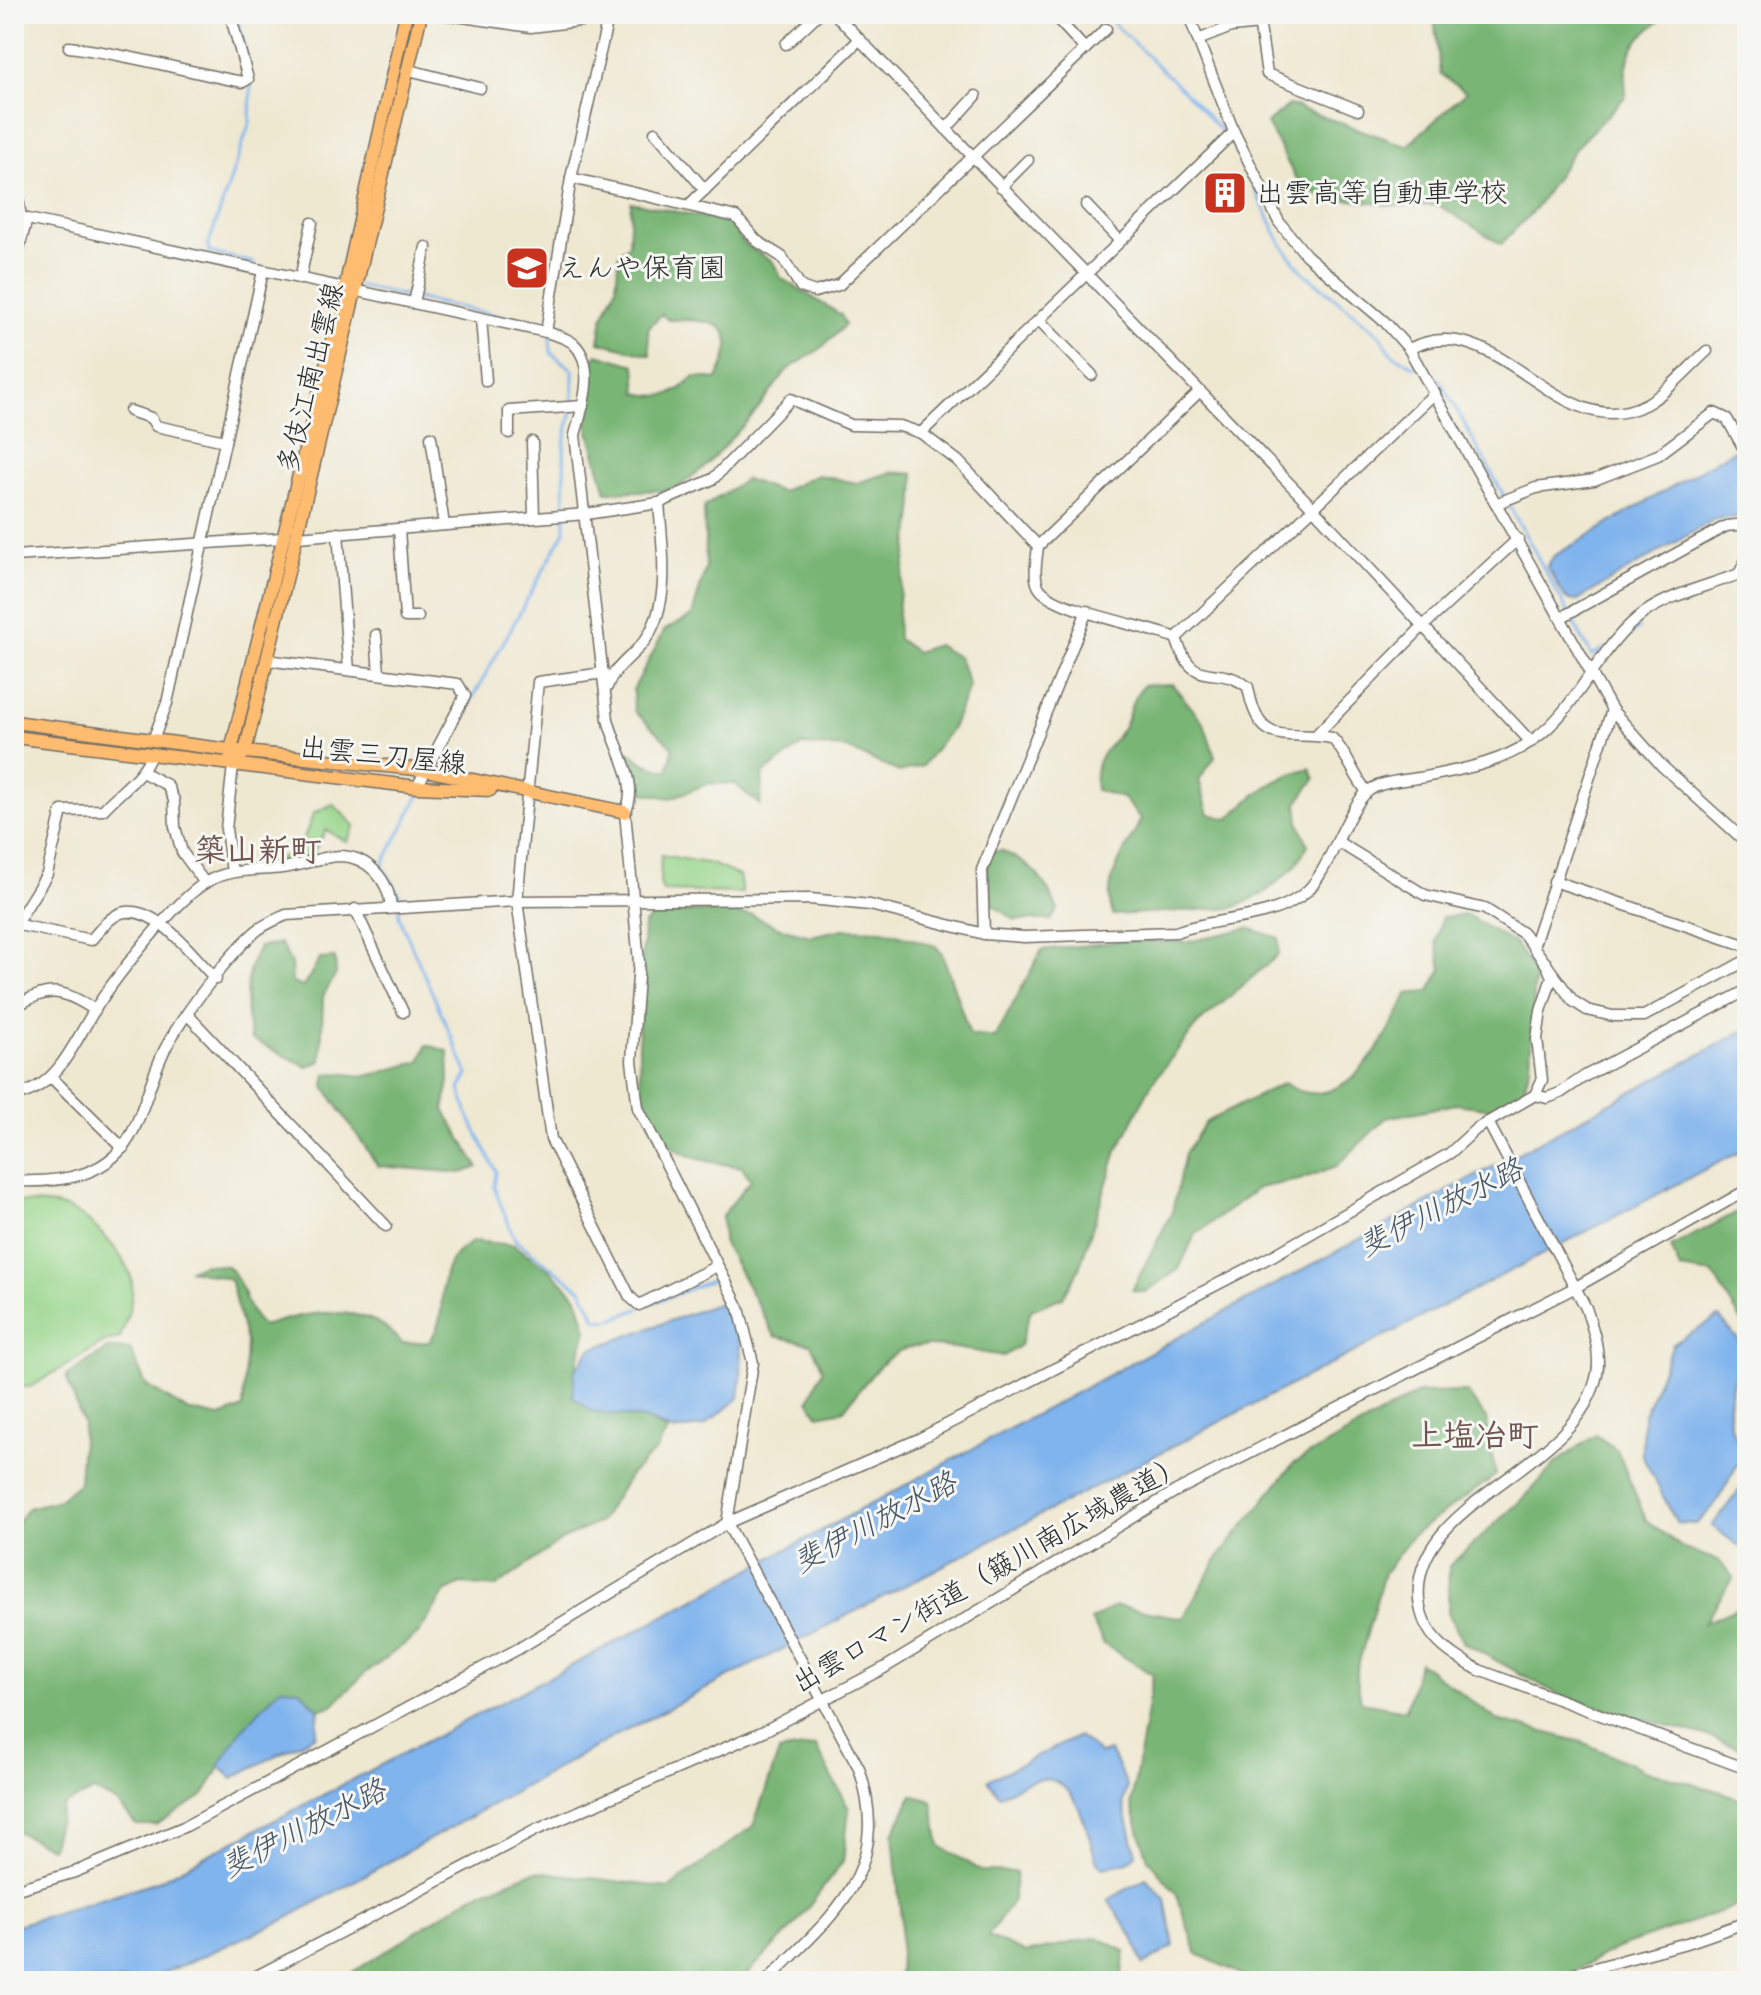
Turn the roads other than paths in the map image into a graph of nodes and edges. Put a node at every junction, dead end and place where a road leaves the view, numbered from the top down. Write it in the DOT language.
graph roads {
  1 [pos="230,14"];
  2 [pos="406,14"];
  3 [pos="421,14"];
  4 [pos="442,14"];
  5 [pos="636,14"];
  6 [pos="818,14"];
  7 [pos="835,14"];
  8 [pos="1053,14"];
  9 [pos="1188,14"];
  10 [pos="608,17"];
  11 [pos="1259,19"];
  12 [pos="1106,29"];
  13 [pos="1198,40"];
  14 [pos="858,41"];
  15 [pos="786,44"];
  16 [pos="69,47"];
  17 [pos="1085,49"];
  18 [pos="409,70"];
  19 [pos="480,88"];
  20 [pos="976,96"];
  21 [pos="1358,110"];
  22 [pos="946,129"];
  23 [pos="655,132"];
  24 [pos="1234,132"];
  25 [pos="973,157"];
  26 [pos="1028,160"];
  27 [pos="14,174"];
  28 [pos="571,178"];
  29 [pos="1001,187"];
  30 [pos="705,190"];
  31 [pos="690,204"];
  32 [pos="1086,205"];
  33 [pos="21,217"];
  34 [pos="312,223"];
  35 [pos="1120,241"];
  36 [pos="426,247"];
  37 [pos="14,266"];
  38 [pos="263,271"];
  39 [pos="1086,275"];
  40 [pos="300,279"];
  41 [pos="351,290"];
  42 [pos="414,303"];
  43 [pos="481,318"];
  44 [pos="1039,320"];
  45 [pos="546,332"];
  46 [pos="1409,349"];
  47 [pos="1707,351"];
  48 [pos="1092,375"];
  49 [pos="486,381"];
  50 [pos="1198,393"];
  51 [pos="1435,393"];
  52 [pos="583,406"];
  53 [pos="130,411"];
  54 [pos="509,433"];
  55 [pos="921,433"];
  56 [pos="431,437"];
  57 [pos="225,441"];
  58 [pos="532,442"];
  59 [pos="1747,454"];
  60 [pos="659,503"];
  61 [pos="1498,503"];
  62 [pos="1313,508"];
  63 [pos="586,514"];
  64 [pos="534,518"];
  65 [pos="1747,524"];
  66 [pos="444,525"];
  67 [pos="399,529"];
  68 [pos="338,533"];
  69 [pos="297,537"];
  70 [pos="282,538"];
  71 [pos="1518,539"];
  72 [pos="202,542"];
  73 [pos="1038,546"];
  74 [pos="14,556"];
  75 [pos="1747,558"];
  76 [pos="1087,611"];
  77 [pos="418,617"];
  78 [pos="1562,617"];
  79 [pos="1421,628"];
  80 [pos="376,635"];
  81 [pos="1176,638"];
  82 [pos="266,660"];
  83 [pos="349,670"];
  84 [pos="379,673"];
  85 [pos="604,673"];
  86 [pos="1590,673"];
  87 [pos="606,690"];
  88 [pos="1612,710"];
  89 [pos="14,722"];
  90 [pos="1316,735"];
  91 [pos="14,737"];
  92 [pos="153,740"];
  93 [pos="1531,742"];
  94 [pos="231,750"];
  95 [pos="245,752"];
  96 [pos="151,755"];
  97 [pos="233,765"];
  98 [pos="425,770"];
  99 [pos="144,773"];
  100 [pos="417,787"];
  101 [pos="529,792"];
  102 [pos="1367,792"];
  103 [pos="625,812"];
  104 [pos="1338,842"];
  105 [pos="1747,843"];
  106 [pos="232,872"];
  107 [pos="1554,881"];
  108 [pos="205,883"];
  109 [pos="632,898"];
  110 [pos="517,901"];
  111 [pos="391,906"];
  112 [pos="355,909"];
  113 [pos="15,924"];
  114 [pos="162,925"];
  115 [pos="984,934"];
  116 [pos="1534,944"];
  117 [pos="1747,946"];
  118 [pos="1747,960"];
  119 [pos="1546,963"];
  120 [pos="216,979"];
  121 [pos="1747,990"];
  122 [pos="14,1008"];
  123 [pos="95,1010"];
  124 [pos="403,1012"];
  125 [pos="188,1015"];
  126 [pos="51,1077"];
  127 [pos="1535,1095"];
  128 [pos="14,1096"];
  129 [pos="1488,1122"];
  130 [pos="123,1148"];
  131 [pos="14,1181"];
  132 [pos="1747,1190"];
  133 [pos="386,1226"];
  134 [pos="717,1266"];
  135 [pos="1576,1287"];
  136 [pos="727,1523"];
  137 [pos="822,1701"];
  138 [pos="1747,1769"];
  139 [pos="14,1890"];
  140 [pos="1747,1922"];
  141 [pos="247,1981"];
  142 [pos="767,1981"];
  143 [pos="1571,1981"];
  1 -- 16 [label="street"];
  2 -- 41 [label="main road, 多伎江南出雲線"];
  3 -- 18 [label="main road, 多伎江南出雲線"];
  4 -- 10 [label="street"];
  5 -- 10 [label="street"];
  6 -- 15 [label="street"];
  7 -- 14 [label="street"];
  8 -- 17 [label="street"];
  9 -- 13 [label="street"];
  10 -- 28 [label="street"];
  11 -- 13 [label="street"];
  11 -- 21 [label="street"];
  12 -- 17 [label="street"];
  13 -- 24 [label="street"];
  14 -- 22 [label="street"];
  14 -- 30 [label="street"];
  17 -- 25 [label="street"];
  18 -- 19 [label="street"];
  18 -- 41 [label="main road, 多伎江南出雲線"];
  20 -- 22 [label="street"];
  22 -- 25 [label="street"];
  23 -- 30 [label="street"];
  24 -- 35 [label="street"];
  24 -- 46 [label="street"];
  25 -- 29 [label="street"];
  25 -- 31 [label="street"];
  26 -- 29 [label="street"];
  27 -- 33 [label="street"];
  28 -- 31 [label="street"];
  28 -- 45 [label="street"];
  29 -- 39 [label="street"];
  30 -- 31 [label="street"];
  32 -- 35 [label="street"];
  33 -- 37 [label="street"];
  33 -- 38 [label="street"];
  34 -- 40 [label="street"];
  35 -- 39 [label="street"];
  36 -- 42 [label="street"];
  38 -- 40 [label="street"];
  38 -- 57 [label="street"];
  39 -- 44 [label="street"];
  39 -- 50 [label="street"];
  40 -- 41 [label="street"];
  41 -- 42 [label="street"];
  41 -- 69 [label="main road, 多伎江南出雲線"];
  41 -- 70 [label="main road, 多伎江南出雲線"];
  42 -- 43 [label="street"];
  43 -- 45 [label="street"];
  43 -- 49 [label="street"];
  44 -- 48 [label="street"];
  44 -- 55 [label="street"];
  45 -- 52 [label="street"];
  46 -- 47 [label="street"];
  46 -- 51 [label="street"];
  50 -- 62 [label="street"];
  50 -- 73 [label="street"];
  51 -- 61 [label="street"];
  51 -- 62 [label="street"];
  52 -- 54 [label="street"];
  52 -- 63 [label="street"];
  53 -- 57 [label="street"];
  55 -- 60 [label="street"];
  55 -- 73 [label="street"];
  56 -- 66 [label="street"];
  57 -- 72 [label="street"];
  58 -- 64 [label="street"];
  59 -- 61 [label="street"];
  60 -- 63 [label="street"];
  60 -- 87 [label="street"];
  61 -- 71 [label="street"];
  62 -- 79 [label="street"];
  62 -- 81 [label="street"];
  63 -- 64 [label="street"];
  63 -- 85 [label="street"];
  64 -- 66 [label="street"];
  65 -- 78 [label="street"];
  66 -- 67 [label="street"];
  67 -- 68 [label="street"];
  67 -- 77 [label="street"];
  68 -- 69 [label="street"];
  68 -- 83 [label="street"];
  69 -- 82 [label="main road, 多伎江南出雲線"];
  70 -- 72 [label="street"];
  70 -- 94 [label="main road, 多伎江南出雲線"];
  71 -- 78 [label="street"];
  71 -- 79 [label="street"];
  72 -- 74 [label="street"];
  72 -- 92 [label="street"];
  73 -- 76 [label="street"];
  75 -- 86 [label="street"];
  76 -- 81 [label="street"];
  76 -- 115 [label="street"];
  78 -- 86 [label="street"];
  79 -- 90 [label="street"];
  79 -- 93 [label="street"];
  80 -- 84 [label="street"];
  81 -- 90 [label="street"];
  82 -- 83 [label="street"];
  82 -- 95 [label="main road, 多伎江南出雲線"];
  83 -- 84 [label="street"];
  84 -- 98 [label="street"];
  85 -- 87 [label="street"];
  85 -- 101 [label="street"];
  86 -- 88 [label="street"];
  86 -- 93 [label="street"];
  87 -- 103 [label="street"];
  88 -- 105 [label="street"];
  88 -- 107 [label="street"];
  89 -- 92 [label="main road"];
  90 -- 102 [label="street"];
  91 -- 96 [label="main road"];
  92 -- 94 [label="main road"];
  93 -- 102 [label="street"];
  94 -- 95 [label="main road"];
  94 -- 97 [label="main road, 多伎江南出雲線"];
  95 -- 97 [label="main road, 多伎江南出雲線"];
  95 -- 98 [label="main road, 出雲三刀屋線"];
  96 -- 97 [label="main road"];
  96 -- 99 [label="street"];
  97 -- 100 [label="main road, 出雲三刀屋線"];
  97 -- 106 [label="street"];
  98 -- 100 [label="street"];
  98 -- 101 [label="main road, 出雲三刀屋線"];
  99 -- 108 [label="street"];
  99 -- 113 [label="street"];
  100 -- 101 [label="main road, 出雲三刀屋線"];
  101 -- 103 [label="main road, 出雲三刀屋線"];
  101 -- 110 [label="street"];
  102 -- 104 [label="street"];
  103 -- 109 [label="street"];
  104 -- 115 [label="street"];
  104 -- 116 [label="street"];
  106 -- 108 [label="street"];
  106 -- 111 [label="street"];
  107 -- 116 [label="street"];
  107 -- 117 [label="street"];
  108 -- 114 [label="street"];
  109 -- 110 [label="street"];
  109 -- 115 [label="street"];
  109 -- 134 [label="street"];
  110 -- 111 [label="street"];
  110 -- 134 [label="street"];
  111 -- 112 [label="street"];
  112 -- 120 [label="street"];
  112 -- 124 [label="street"];
  113 -- 114 [label="street"];
  114 -- 120 [label="street"];
  114 -- 123 [label="street"];
  116 -- 119 [label="street"];
  118 -- 119 [label="street"];
  119 -- 127 [label="street"];
  120 -- 125 [label="street"];
  121 -- 127 [label="street"];
  122 -- 123 [label="street"];
  123 -- 126 [label="street"];
  125 -- 130 [label="street"];
  125 -- 133 [label="street"];
  126 -- 128 [label="street"];
  126 -- 130 [label="street"];
  127 -- 129 [label="street"];
  129 -- 135 [label="street"];
  129 -- 136 [label="street"];
  130 -- 131 [label="street"];
  132 -- 135 [label="street, 出雲ロマン街道（簸川南広域農道）"];
  134 -- 136 [label="street"];
  135 -- 137 [label="street, 出雲ロマン街道（簸川南広域農道）"];
  135 -- 138 [label="street"];
  136 -- 137 [label="street"];
  136 -- 139 [label="street"];
  137 -- 141 [label="street, 出雲ロマン街道（簸川南広域農道）"];
  137 -- 142 [label="street"];
  140 -- 143 [label="street"];
}
